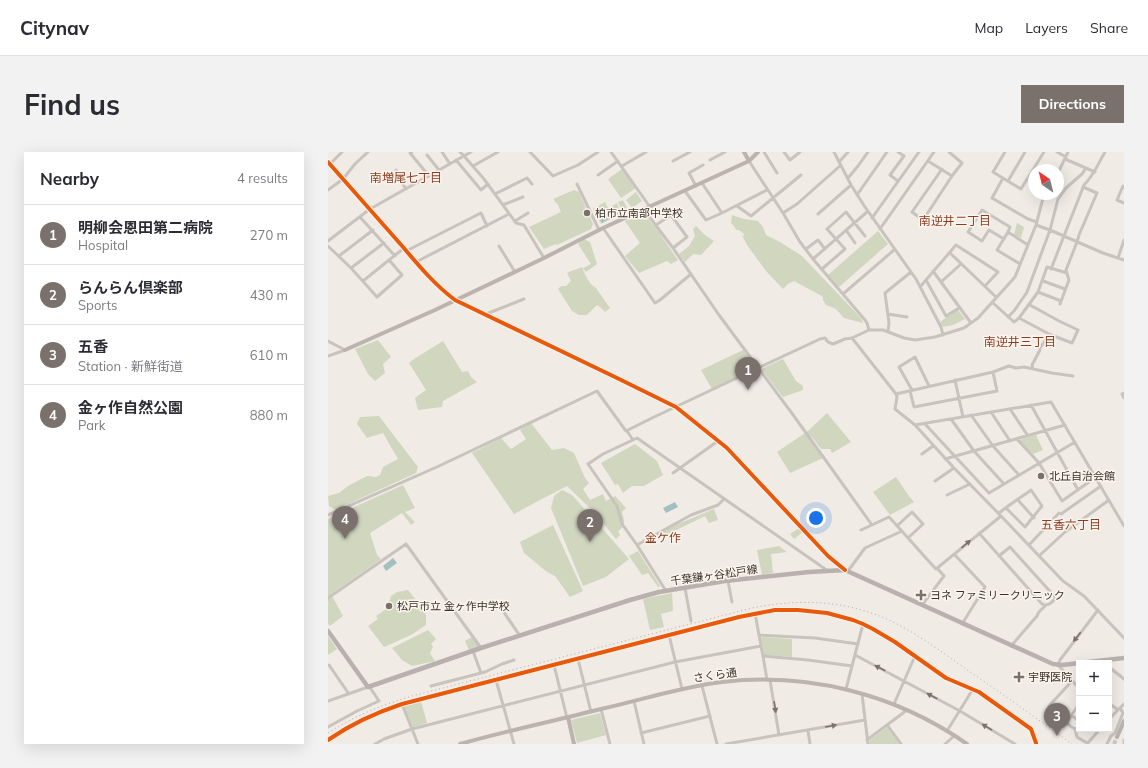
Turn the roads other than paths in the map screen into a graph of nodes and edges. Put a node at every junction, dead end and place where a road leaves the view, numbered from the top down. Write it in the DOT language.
graph roads {
  1 [pos="342,152"];
  2 [pos="368,152"];
  3 [pos="412,152"];
  4 [pos="442,152"];
  5 [pos="460,152"];
  6 [pos="471,152"];
  7 [pos="497,152"];
  8 [pos="530,152"];
  9 [pos="598,152"];
  10 [pos="611,152"];
  11 [pos="646,152"];
  12 [pos="690,152"];
  13 [pos="725,152"];
  14 [pos="744,152"];
  15 [pos="758,152"];
  16 [pos="764,152"];
  17 [pos="784,152"];
  18 [pos="800,152"];
  19 [pos="834,152"];
  20 [pos="848,152"];
  21 [pos="868,152"];
  22 [pos="887,152"];
  23 [pos="898,152"];
  24 [pos="919,152"];
  25 [pos="934,152"];
  26 [pos="949,152"];
  27 [pos="1005,152"];
  28 [pos="1025,152"];
  29 [pos="1044,152"];
  30 [pos="1058,152"];
  31 [pos="1068,152"];
  32 [pos="1105,152"];
  33 [pos="427,155"];
  34 [pos="464,156"];
  35 [pos="1065,158"];
  36 [pos="456,160"];
  37 [pos="710,160"];
  38 [pos="618,161"];
  39 [pos="674,161"];
  40 [pos="749,161"];
  41 [pos="928,161"];
  42 [pos="329,163"];
  43 [pos="450,164"];
  44 [pos="840,164"];
  45 [pos="1062,164"];
  46 [pos="703,165"];
  47 [pos="473,166"];
  48 [pos="622,166"];
  49 [pos="1086,168"];
  50 [pos="396,170"];
  51 [pos="439,170"];
  52 [pos="942,170"];
  53 [pos="1095,172"];
  54 [pos="777,173"];
  55 [pos="598,175"];
  56 [pos="801,175"];
  57 [pos="429,176"];
  58 [pos="952,176"];
  59 [pos="848,178"];
  60 [pos="1003,178"];
  61 [pos="343,179"];
  62 [pos="898,181"];
  63 [pos="1008,181"];
  64 [pos="488,184"];
  65 [pos="532,184"];
  66 [pos="577,184"];
  67 [pos="702,184"];
  68 [pos="851,185"];
  69 [pos="696,186"];
  70 [pos="1083,187"];
  71 [pos="1124,187"];
  72 [pos="406,189"];
  73 [pos="328,190"];
  74 [pos="767,190"];
  75 [pos="685,191"];
  76 [pos="495,194"];
  77 [pos="857,195"];
  78 [pos="523,197"];
  79 [pos="773,199"];
  80 [pos="1043,200"];
  81 [pos="1124,203"];
  82 [pos="503,205"];
  83 [pos="737,206"];
  84 [pos="650,207"];
  85 [pos="370,210"];
  86 [pos="644,210"];
  87 [pos="867,212"];
  88 [pos="528,213"];
  89 [pos="722,213"];
  90 [pos="783,213"];
  91 [pos="509,214"];
  92 [pos="818,214"];
  93 [pos="360,217"];
  94 [pos="872,218"];
  95 [pos="515,221"];
  96 [pos="855,223"];
  97 [pos="1037,224"];
  98 [pos="656,225"];
  99 [pos="487,226"];
  100 [pos="601,229"];
  101 [pos="880,229"];
  102 [pos="372,230"];
  103 [pos="846,230"];
  104 [pos="1050,230"];
  105 [pos="1008,232"];
  106 [pos="865,236"];
  107 [pos="1064,236"];
  108 [pos="836,239"];
  109 [pos="1004,239"];
  110 [pos="1124,240"];
  111 [pos="328,241"];
  112 [pos="855,242"];
  113 [pos="1078,242"];
  114 [pos="384,243"];
  115 [pos="1028,245"];
  116 [pos="328,246"];
  117 [pos="499,246"];
  118 [pos="672,248"];
  119 [pos="825,249"];
  120 [pos="405,250"];
  121 [pos="806,250"];
  122 [pos="894,250"];
  123 [pos="950,253"];
  124 [pos="339,256"];
  125 [pos="395,256"];
  126 [pos="544,258"];
  127 [pos="1118,258"];
  128 [pos="813,259"];
  129 [pos="389,260"];
  130 [pos="1124,260"];
  131 [pos="416,262"];
  132 [pos="961,264"];
  133 [pos="1020,264"];
  134 [pos="351,268"];
  135 [pos="1052,268"];
  136 [pos="822,269"];
  137 [pos="933,271"];
  138 [pos="514,272"];
  139 [pos="911,272"];
  140 [pos="1067,273"];
  141 [pos="691,274"];
  142 [pos="926,280"];
  143 [pos="363,281"];
  144 [pos="1043,281"];
  145 [pos="941,282"];
  146 [pos="985,286"];
  147 [pos="920,287"];
  148 [pos="1065,289"];
  149 [pos="1038,292"];
  150 [pos="843,294"];
  151 [pos="996,297"];
  152 [pos="524,299"];
  153 [pos="455,300"];
  154 [pos="992,302"];
  155 [pos="1030,305"];
  156 [pos="959,308"];
  157 [pos="486,314"];
  158 [pos="888,314"];
  159 [pos="1008,316"];
  160 [pos="907,317"];
  161 [pos="1019,318"];
  162 [pos="971,323"];
  163 [pos="868,330"];
  164 [pos="888,332"];
  165 [pos="943,335"];
  166 [pos="1049,335"];
  167 [pos="852,338"];
  168 [pos="328,341"];
  169 [pos="345,350"];
  170 [pos="328,356"];
  171 [pos="758,368"];
  172 [pos="1033,369"];
  173 [pos="993,372"];
  174 [pos="1073,376"];
  175 [pos="955,380"];
  176 [pos="929,386"];
  177 [pos="911,390"];
  178 [pos="1124,393"];
  179 [pos="896,394"];
  180 [pos="959,398"];
  181 [pos="1124,398"];
  182 [pos="1031,405"];
  183 [pos="676,407"];
  184 [pos="1010,409"];
  185 [pos="991,412"];
  186 [pos="971,415"];
  187 [pos="963,417"];
  188 [pos="951,419"];
  189 [pos="925,424"];
  190 [pos="915,425"];
  191 [pos="1065,425"];
  192 [pos="627,431"];
  193 [pos="1046,431"];
  194 [pos="1028,436"];
  195 [pos="1016,439"];
  196 [pos="633,440"];
  197 [pos="718,441"];
  198 [pos="1010,441"];
  199 [pos="1075,442"];
  200 [pos="933,446"];
  201 [pos="993,446"];
  202 [pos="974,451"];
  203 [pos="1057,453"];
  204 [pos="922,454"];
  205 [pos="955,456"];
  206 [pos="945,459"];
  207 [pos="1039,463"];
  208 [pos="680,468"];
  209 [pos="954,468"];
  210 [pos="674,473"];
  211 [pos="1019,474"];
  212 [pos="1096,477"];
  213 [pos="935,481"];
  214 [pos="970,484"];
  215 [pos="1004,484"];
  216 [pos="1101,486"];
  217 [pos="984,488"];
  218 [pos="1078,490"];
  219 [pos="978,492"];
  220 [pos="947,495"];
  221 [pos="724,499"];
  222 [pos="1018,500"];
  223 [pos="1109,500"];
  224 [pos="1006,508"];
  225 [pos="1000,514"];
  226 [pos="1124,514"];
  227 [pos="328,515"];
  228 [pos="1119,517"];
  229 [pos="1034,518"];
  230 [pos="1054,518"];
  231 [pos="872,525"];
  232 [pos="897,526"];
  233 [pos="1124,526"];
  234 [pos="861,530"];
  235 [pos="902,531"];
  236 [pos="1065,532"];
  237 [pos="979,533"];
  238 [pos="908,538"];
  239 [pos="637,545"];
  240 [pos="1029,546"];
  241 [pos="954,554"];
  242 [pos="999,556"];
  243 [pos="1039,556"];
  244 [pos="937,568"];
  245 [pos="829,571"];
  246 [pos="847,571"];
  247 [pos="728,581"];
  248 [pos="686,588"];
  249 [pos="666,591"];
  250 [pos="328,598"];
  251 [pos="732,602"];
  252 [pos="922,605"];
  253 [pos="499,606"];
  254 [pos="1045,606"];
  255 [pos="1098,610"];
  256 [pos="756,613"];
  257 [pos="691,621"];
  258 [pos="863,624"];
  259 [pos="962,624"];
  260 [pos="328,631"];
  261 [pos="669,635"];
  262 [pos="760,635"];
  263 [pos="520,636"];
  264 [pos="1124,638"];
  265 [pos="858,644"];
  266 [pos="761,646"];
  267 [pos="1011,646"];
  268 [pos="481,648"];
  269 [pos="473,651"];
  270 [pos="855,655"];
  271 [pos="763,656"];
  272 [pos="915,656"];
  273 [pos="1124,658"];
  274 [pos="578,659"];
  275 [pos="514,660"];
  276 [pos="1112,660"];
  277 [pos="675,662"];
  278 [pos="1076,664"];
  279 [pos="329,665"];
  280 [pos="554,665"];
  281 [pos="1058,665"];
  282 [pos="852,666"];
  283 [pos="1112,669"];
  284 [pos="481,673"];
  285 [pos="1124,679"];
  286 [pos="496,680"];
  287 [pos="769,680"];
  288 [pos="904,681"];
  289 [pos="1072,681"];
  290 [pos="585,685"];
  291 [pos="1076,685"];
  292 [pos="431,686"];
  293 [pos="702,686"];
  294 [pos="369,687"];
  295 [pos="682,689"];
  296 [pos="846,689"];
  297 [pos="972,690"];
  298 [pos="561,691"];
  299 [pos="348,694"];
  300 [pos="862,694"];
  301 [pos="328,701"];
  302 [pos="634,701"];
  303 [pos="402,704"];
  304 [pos="894,704"];
  305 [pos="1124,704"];
  306 [pos="1112,705"];
  307 [pos="503,706"];
  308 [pos="1049,706"];
  309 [pos="1076,708"];
  310 [pos="1119,709"];
  311 [pos="601,710"];
  312 [pos="907,710"];
  313 [pos="960,711"];
  314 [pos="591,712"];
  315 [pos="1071,715"];
  316 [pos="710,716"];
  317 [pos="1112,716"];
  318 [pos="568,718"];
  319 [pos="1076,719"];
  320 [pos="865,720"];
  321 [pos="1124,721"];
  322 [pos="888,725"];
  323 [pos="328,727"];
  324 [pos="1124,728"];
  325 [pos="412,729"];
  326 [pos="1074,729"];
  327 [pos="510,731"];
  328 [pos="808,731"];
  329 [pos="947,731"];
  330 [pos="1097,732"];
  331 [pos="641,733"];
  332 [pos="779,735"];
  333 [pos="954,736"];
  334 [pos="328,740"];
  335 [pos="1124,740"];
  336 [pos="867,742"];
  337 [pos="1013,743"];
  338 [pos="375,744"];
  339 [pos="418,744"];
  340 [pos="460,744"];
  341 [pos="514,744"];
  342 [pos="574,744"];
  343 [pos="610,744"];
  344 [pos="644,744"];
  345 [pos="717,744"];
  346 [pos="726,744"];
  347 [pos="810,744"];
  348 [pos="901,744"];
  349 [pos="945,744"];
  350 [pos="967,744"];
  351 [pos="1036,744"];
  352 [pos="1087,744"];
  353 [pos="1107,744"];
  354 [pos="1124,744"];
  1 -- 42 [label="street"];
  2 -- 61 [label="street"];
  3 -- 57 [label="street"];
  4 -- 43 [label="street"];
  5 -- 34 [label="street"];
  6 -- 34 [label="street"];
  7 -- 47 [label="street"];
  8 -- 9 [label="street"];
  10 -- 38 [label="street"];
  11 -- 48 [label="street"];
  12 -- 39 [label="street"];
  13 -- 37 [label="street"];
  14 -- 40 [label="street"];
  15 -- 40 [label="street"];
  16 -- 54 [label="street"];
  17 -- 18 [label="street"];
  19 -- 44 [label="street"];
  20 -- 44 [label="street"];
  21 -- 59 [label="street"];
  22 -- 77 [label="street"];
  23 -- 62 [label="street"];
  24 -- 62 [label="street"];
  25 -- 41 [label="street"];
  26 -- 58 [label="street"];
  27 -- 60 [label="street"];
  28 -- 63 [label="street"];
  29 -- 63 [label="street"];
  30 -- 35 [label="street"];
  31 -- 35 [label="street"];
  32 -- 53 [label="street"];
  33 -- 51 [label="street"];
  34 -- 36 [label="street"];
  34 -- 47 [label="street"];
  35 -- 45 [label="street"];
  35 -- 49 [label="street"];
  36 -- 43 [label="street"];
  36 -- 64 [label="street"];
  38 -- 48 [label="street"];
  38 -- 55 [label="street"];
  40 -- 67 [label="street"];
  40 -- 74 [label="street"];
  41 -- 52 [label="street"];
  41 -- 101 [label="street"];
  42 -- 61 [label="street"];
  43 -- 51 [label="street"];
  44 -- 59 [label="street"];
  44 -- 90 [label="street"];
  46 -- 69 [label="street"];
  47 -- 64 [label="street"];
  48 -- 84 [label="street"];
  49 -- 53 [label="street"];
  49 -- 104 [label="street"];
  50 -- 72 [label="street"];
  51 -- 57 [label="street"];
  52 -- 58 [label="street"];
  52 -- 58 [label="street"];
  53 -- 70 [label="street"];
  56 -- 79 [label="street"];
  57 -- 72 [label="street"];
  59 -- 68 [label="street"];
  60 -- 63 [label="street"];
  60 -- 97 [label="street"];
  61 -- 73 [label="street"];
  61 -- 85 [label="street"];
  62 -- 94 [label="street"];
  64 -- 76 [label="street"];
  65 -- 76 [label="street"];
  66 -- 100 [label="street"];
  67 -- 69 [label="street"];
  67 -- 89 [label="street"];
  68 -- 77 [label="street"];
  68 -- 92 [label="street"];
  69 -- 75 [label="street"];
  70 -- 107 [label="street"];
  70 -- 113 [label="street"];
  71 -- 81 [label="street"];
  72 -- 85 [label="street"];
  74 -- 79 [label="street"];
  74 -- 83 [label="street"];
  75 -- 84 [label="street"];
  75 -- 89 [label="street"];
  76 -- 82 [label="street"];
  77 -- 87 [label="street"];
  78 -- 82 [label="street"];
  79 -- 83 [label="street"];
  79 -- 90 [label="street"];
  80 -- 97 [label="street"];
  82 -- 91 [label="street"];
  83 -- 89 [label="street"];
  84 -- 86 [label="street"];
  85 -- 93 [label="street"];
  85 -- 120 [label="street"];
  86 -- 98 [label="street"];
  86 -- 100 [label="street"];
  87 -- 94 [label="street"];
  87 -- 96 [label="street"];
  88 -- 95 [label="street"];
  90 -- 121 [label="street"];
  91 -- 95 [label="street"];
  91 -- 99 [label="street"];
  93 -- 102 [label="street"];
  93 -- 111 [label="street"];
  94 -- 101 [label="street"];
  95 -- 126 [label="street"];
  96 -- 103 [label="street"];
  96 -- 106 [label="street"];
  96 -- 108 [label="street"];
  97 -- 104 [label="street"];
  97 -- 115 [label="street"];
  98 -- 118 [label="street"];
  98 -- 118 [label="street"];
  99 -- 120 [label="street"];
  99 -- 131 [label="street"];
  100 -- 126 [label="street"];
  100 -- 141 [label="street"];
  101 -- 122 [label="street"];
  102 -- 114 [label="street"];
  102 -- 124 [label="street"];
  103 -- 108 [label="street"];
  103 -- 112 [label="street"];
  104 -- 107 [label="street"];
  104 -- 159 [label="street"];
  105 -- 109 [label="street"];
  105 -- 109 [label="street"];
  105 -- 115 [label="street"];
  107 -- 113 [label="street"];
  107 -- 135 [label="street"];
  108 -- 119 [label="street"];
  108 -- 136 [label="street"];
  109 -- 133 [label="street"];
  110 -- 127 [label="street"];
  113 -- 127 [label="street"];
  113 -- 140 [label="street"];
  114 -- 125 [label="street"];
  114 -- 134 [label="street"];
  115 -- 133 [label="street"];
  116 -- 124 [label="street"];
  117 -- 138 [label="street"];
  118 -- 141 [label="street"];
  119 -- 121 [label="street"];
  119 -- 128 [label="street"];
  120 -- 125 [label="street"];
  120 -- 131 [label="street"];
  121 -- 128 [label="street"];
  122 -- 139 [label="street"];
  122 -- 150 [label="street"];
  123 -- 132 [label="street"];
  123 -- 137 [label="street"];
  123 -- 146 [label="street"];
  124 -- 134 [label="street"];
  125 -- 129 [label="street"];
  126 -- 138 [label="street"];
  127 -- 130 [label="street"];
  128 -- 136 [label="street"];
  129 -- 143 [label="street"];
  129 -- 143 [label="street"];
  131 -- 153 [label="street"];
  132 -- 145 [label="street"];
  132 -- 146 [label="street"];
  133 -- 151 [label="street"];
  134 -- 143 [label="street"];
  135 -- 140 [label="street"];
  135 -- 144 [label="street"];
  136 -- 150 [label="street"];
  137 -- 142 [label="street"];
  137 -- 145 [label="street"];
  138 -- 153 [label="street"];
  139 -- 147 [label="street"];
  139 -- 158 [label="street"];
  140 -- 148 [label="street"];
  141 -- 171 [label="street"];
  142 -- 147 [label="street"];
  142 -- 156 [label="street"];
  144 -- 148 [label="street"];
  144 -- 149 [label="street"];
  145 -- 156 [label="street"];
  146 -- 151 [label="street"];
  147 -- 165 [label="street"];
  148 -- 149 [label="street"];
  149 -- 155 [label="street"];
  150 -- 163 [label="street"];
  151 -- 154 [label="street"];
  152 -- 157 [label="street"];
  153 -- 157 [label="street"];
  153 -- 169 [label="street"];
  154 -- 159 [label="street"];
  154 -- 162 [label="street"];
  155 -- 161 [label="street"];
  155 -- 166 [label="street"];
  156 -- 162 [label="street"];
  157 -- 183 [label="street"];
  158 -- 160 [label="street"];
  158 -- 164 [label="street"];
  159 -- 161 [label="street"];
  161 -- 166 [label="street"];
  162 -- 165 [label="street"];
  163 -- 164 [label="street"];
  163 -- 167 [label="street"];
  164 -- 165 [label="street"];
  166 -- 172 [label="street"];
  167 -- 171 [label="street"];
  167 -- 179 [label="street"];
  168 -- 169 [label="street"];
  169 -- 170 [label="street"];
  171 -- 183 [label="street"];
  171 -- 231 [label="street"];
  172 -- 173 [label="street"];
  172 -- 174 [label="street"];
  173 -- 175 [label="street"];
  173 -- 180 [label="street"];
  175 -- 176 [label="street"];
  175 -- 180 [label="street"];
  176 -- 177 [label="street"];
  176 -- 177 [label="street"];
  177 -- 179 [label="street"];
  177 -- 180 [label="street"];
  178 -- 181 [label="street"];
  179 -- 190 [label="street"];
  180 -- 187 [label="street"];
  182 -- 184 [label="street"];
  182 -- 191 [label="street"];
  182 -- 193 [label="street"];
  183 -- 192 [label="street"];
  183 -- 197 [label="street"];
  184 -- 185 [label="street"];
  184 -- 194 [label="street"];
  185 -- 186 [label="street"];
  185 -- 198 [label="street"];
  186 -- 187 [label="street"];
  186 -- 201 [label="street"];
  187 -- 188 [label="street"];
  188 -- 189 [label="street"];
  188 -- 202 [label="street"];
  189 -- 190 [label="street"];
  189 -- 205 [label="street"];
  190 -- 200 [label="street"];
  191 -- 193 [label="street"];
  191 -- 199 [label="street"];
  192 -- 196 [label="street"];
  192 -- 227 [label="street"];
  193 -- 194 [label="street"];
  193 -- 203 [label="street"];
  194 -- 195 [label="street"];
  195 -- 198 [label="street"];
  195 -- 207 [label="street"];
  196 -- 208 [label="street"];
  196 -- 239 [label="street"];
  197 -- 208 [label="street"];
  197 -- 246 [label="street"];
  198 -- 201 [label="street"];
  199 -- 203 [label="street"];
  199 -- 212 [label="street"];
  200 -- 204 [label="street"];
  200 -- 206 [label="street"];
  201 -- 202 [label="street"];
  201 -- 211 [label="street"];
  202 -- 205 [label="street"];
  202 -- 215 [label="street"];
  203 -- 207 [label="street"];
  203 -- 218 [label="street"];
  205 -- 206 [label="street"];
  205 -- 217 [label="street"];
  206 -- 209 [label="street"];
  207 -- 211 [label="street"];
  207 -- 218 [label="street"];
  208 -- 210 [label="street"];
  208 -- 221 [label="street"];
  209 -- 213 [label="street"];
  209 -- 214 [label="street"];
  211 -- 215 [label="street"];
  212 -- 216 [label="street"];
  212 -- 218 [label="street"];
  214 -- 219 [label="street"];
  214 -- 220 [label="street"];
  215 -- 217 [label="street"];
  216 -- 223 [label="street"];
  216 -- 230 [label="street"];
  217 -- 219 [label="street"];
  219 -- 225 [label="street"];
  221 -- 239 [label="street"];
  221 -- 245 [label="street"];
  222 -- 224 [label="street"];
  222 -- 229 [label="street"];
  222 -- 229 [label="street"];
  223 -- 228 [label="street"];
  223 -- 236 [label="street"];
  224 -- 225 [label="street"];
  224 -- 229 [label="street"];
  225 -- 237 [label="street"];
  225 -- 240 [label="street"];
  226 -- 228 [label="street"];
  228 -- 233 [label="street"];
  230 -- 236 [label="street"];
  230 -- 240 [label="street"];
  231 -- 232 [label="street"];
  231 -- 234 [label="street"];
  232 -- 235 [label="street"];
  232 -- 238 [label="street"];
  235 -- 238 [label="street"];
  235 -- 246 [label="street"];
  236 -- 243 [label="street"];
  241 -- 237 [label="street, one-way"];
  237 -- 242 [label="street"];
  238 -- 244 [label="street"];
  239 -- 249 [label="street"];
  240 -- 243 [label="street"];
  241 -- 244 [label="street"];
  241 -- 259 [label="street"];
  242 -- 254 [label="street"];
  242 -- 254 [label="street"];
  243 -- 255 [label="street"];
  244 -- 252 [label="street"];
  245 -- 246 [label="main road, 千葉鎌ヶ谷松戸線"];
  245 -- 247 [label="main road, 千葉鎌ヶ谷松戸線"];
  246 -- 252 [label="main road, 千葉鎌ヶ谷松戸線"];
  247 -- 248 [label="main road, 千葉鎌ヶ谷松戸線"];
  247 -- 251 [label="street"];
  248 -- 249 [label="main road, 千葉鎌ヶ谷松戸線"];
  248 -- 257 [label="street"];
  249 -- 263 [label="main road, 千葉鎌ヶ谷松戸線"];
  250 -- 268 [label="street"];
  252 -- 259 [label="main road, 千葉鎌ヶ谷松戸線"];
  253 -- 263 [label="street"];
  254 -- 267 [label="street"];
  255 -- 264 [label="street"];
  255 -- 281 [label="street, one-way"];
  256 -- 258 [label="street"];
  256 -- 261 [label="street"];
  256 -- 262 [label="street"];
  258 -- 265 [label="street"];
  258 -- 272 [label="street"];
  259 -- 267 [label="main road, 千葉鎌ヶ谷松戸線"];
  260 -- 294 [label="main road"];
  261 -- 274 [label="street"];
  261 -- 277 [label="street"];
  262 -- 265 [label="street"];
  262 -- 266 [label="street"];
  263 -- 268 [label="main road, 千葉鎌ヶ谷松戸線"];
  265 -- 270 [label="street"];
  266 -- 271 [label="street"];
  266 -- 277 [label="street"];
  267 -- 281 [label="main road, 千葉鎌ヶ谷松戸線"];
  268 -- 269 [label="main road, 千葉鎌ヶ谷松戸線"];
  269 -- 284 [label="street"];
  269 -- 294 [label="main road, 千葉鎌ヶ谷松戸線"];
  270 -- 282 [label="street"];
  288 -- 270 [label="street, one-way"];
  271 -- 282 [label="street"];
  271 -- 287 [label="street"];
  272 -- 288 [label="street"];
  272 -- 297 [label="street"];
  273 -- 276 [label="main road, 千葉鎌ヶ谷松戸線"];
  274 -- 280 [label="street"];
  274 -- 290 [label="street"];
  275 -- 284 [label="street"];
  277 -- 290 [label="street"];
  277 -- 295 [label="street"];
  278 -- 281 [label="main road, 千葉鎌ヶ谷松戸線"];
  279 -- 299 [label="street"];
  280 -- 286 [label="street"];
  280 -- 298 [label="street"];
  281 -- 289 [label="street"];
  282 -- 296 [label="street"];
  283 -- 285 [label="street"];
  284 -- 292 [label="street"];
  286 -- 303 [label="street"];
  286 -- 307 [label="street"];
  287 -- 293 [label="street, さくら通"];
  287 -- 296 [label="street, さくら通"];
  287 -- 332 [label="street, one-way"];
  288 -- 304 [label="street"];
  313 -- 288 [label="street, one-way"];
  289 -- 291 [label="street"];
  289 -- 308 [label="street"];
  290 -- 298 [label="street"];
  290 -- 314 [label="street"];
  293 -- 295 [label="street, さくら通"];
  293 -- 316 [label="street"];
  294 -- 299 [label="street"];
  294 -- 323 [label="street"];
  295 -- 302 [label="street, さくら通"];
  296 -- 300 [label="street, さくら通"];
  297 -- 313 [label="street"];
  297 -- 351 [label="street"];
  298 -- 307 [label="street"];
  298 -- 318 [label="street"];
  299 -- 301 [label="street"];
  300 -- 304 [label="street, さくら通"];
  300 -- 320 [label="street"];
  302 -- 311 [label="street, さくら通"];
  302 -- 331 [label="street"];
  303 -- 325 [label="street"];
  303 -- 334 [label="street"];
  304 -- 312 [label="street, さくら通"];
  305 -- 310 [label="street"];
  306 -- 310 [label="street"];
  307 -- 325 [label="street"];
  307 -- 327 [label="street"];
  309 -- 315 [label="street"];
  310 -- 317 [label="street"];
  310 -- 353 [label="street"];
  311 -- 314 [label="street, さくら通"];
  311 -- 343 [label="street"];
  312 -- 322 [label="street"];
  312 -- 329 [label="street, さくら通"];
  313 -- 329 [label="street"];
  337 -- 313 [label="street, one-way"];
  314 -- 318 [label="street, さくら通"];
  315 -- 319 [label="street"];
  315 -- 326 [label="street"];
  316 -- 331 [label="street"];
  316 -- 345 [label="street"];
  318 -- 327 [label="street, さくら通"];
  318 -- 342 [label="street"];
  328 -- 320 [label="street, one-way"];
  320 -- 336 [label="street"];
  321 -- 324 [label="street"];
  322 -- 336 [label="street"];
  322 -- 348 [label="street"];
  325 -- 338 [label="street"];
  325 -- 339 [label="street"];
  326 -- 352 [label="street"];
  327 -- 340 [label="street, さくら通"];
  327 -- 341 [label="street"];
  328 -- 332 [label="street"];
  328 -- 347 [label="street"];
  329 -- 333 [label="street, さくら通"];
  330 -- 352 [label="street"];
  331 -- 344 [label="street"];
  332 -- 346 [label="street"];
  333 -- 349 [label="street"];
  333 -- 350 [label="street, さくら通"];
  335 -- 354 [label="street"];
}
